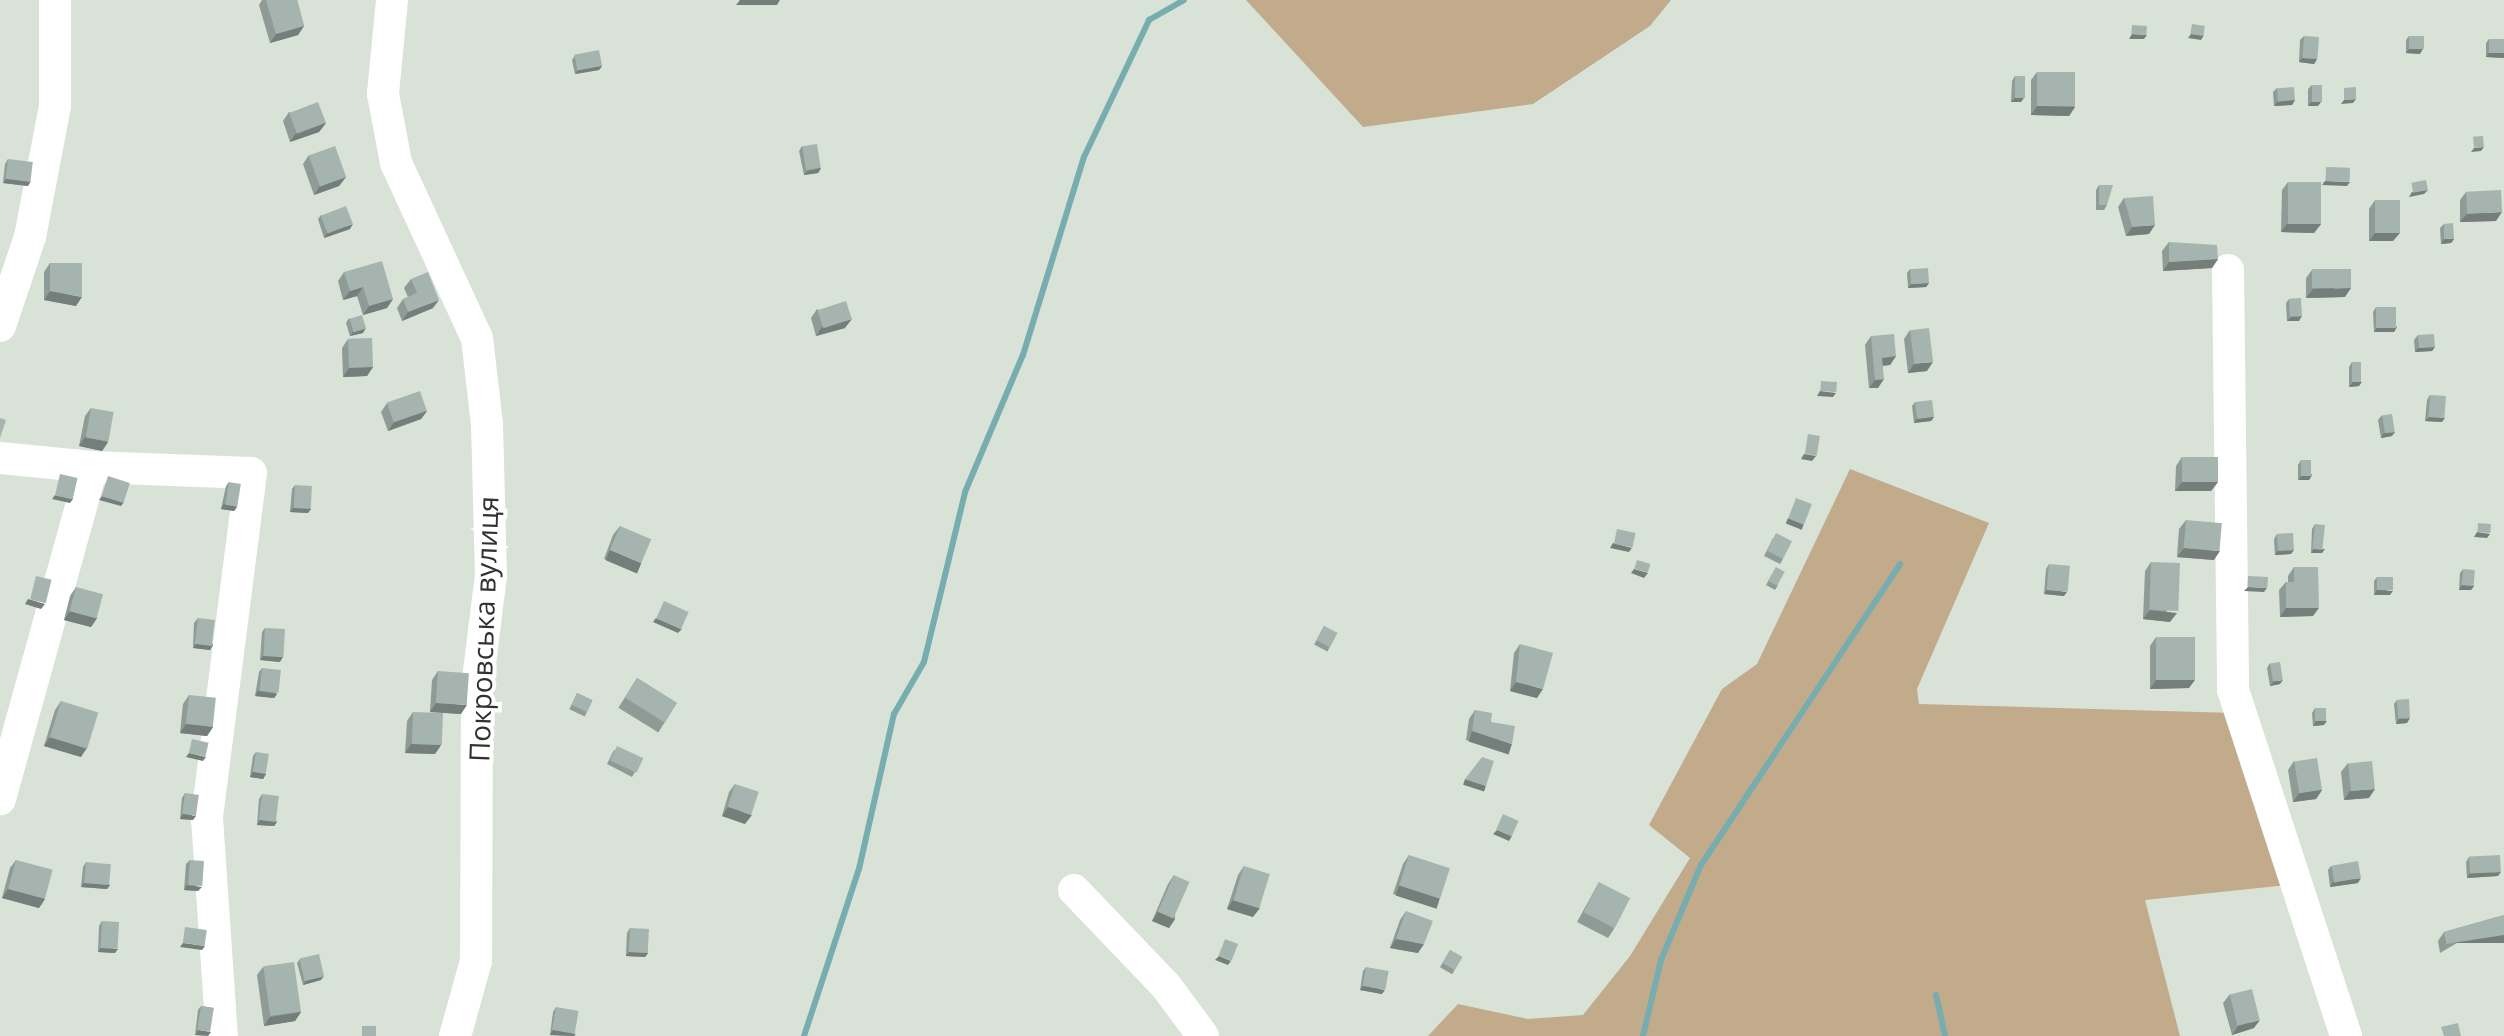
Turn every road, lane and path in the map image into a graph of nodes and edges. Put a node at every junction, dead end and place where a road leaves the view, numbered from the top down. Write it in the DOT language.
graph roads {
  1 [pos="55,0"];
  2 [pos="392,0"];
  3 [pos="2228,270"];
  4 [pos="0,326"];
  5 [pos="0,458"];
  6 [pos="92,467"];
  7 [pos="0,799"];
  8 [pos="1074,890"];
  9 [pos="222,1036"];
  10 [pos="455,1036"];
  11 [pos="1203,1036"];
  12 [pos="2346,1036"];
  1 -- 4 [label="street"];
  2 -- 10 [label="street, Покровська вулиця"];
  3 -- 12 [label="street"];
  5 -- 6 [label="street"];
  6 -- 7 [label="street"];
  6 -- 9 [label="street"];
  8 -- 11 [label="street"];
}
